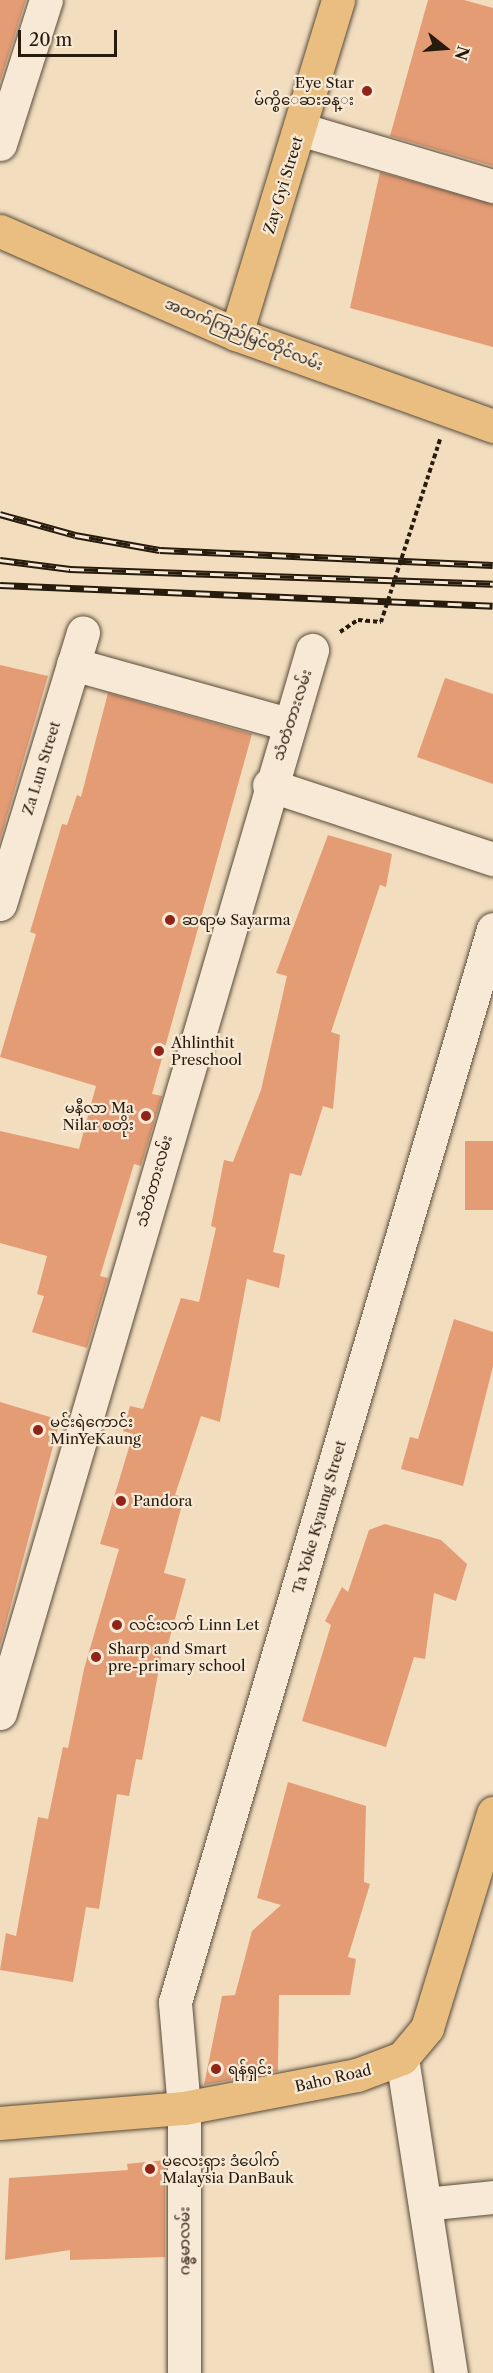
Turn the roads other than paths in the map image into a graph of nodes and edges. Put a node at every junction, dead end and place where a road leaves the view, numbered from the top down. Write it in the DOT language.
graph roads {
  1 [pos="46,0"];
  2 [pos="338,0"];
  3 [pos="300,129"];
  4 [pos="0,144"];
  5 [pos="493,186"];
  6 [pos="0,231"];
  7 [pos="236,334"];
  8 [pos="493,426"];
  9 [pos="83,632"];
  10 [pos="312,650"];
  11 [pos="73,664"];
  12 [pos="288,724"];
  13 [pos="269,785"];
  14 [pos="10,832"];
  15 [pos="493,859"];
  16 [pos="0,904"];
  17 [pos="493,929"];
  18 [pos="0,1713"];
  19 [pos="493,1813"];
  20 [pos="402,2058"];
  21 [pos="184,2108"];
  22 [pos="0,2123"];
  23 [pos="493,2197"];
  24 [pos="425,2204"];
  25 [pos="184,2373"];
  26 [pos="451,2373"];
  1 -- 4 [label="street"];
  2 -- 3 [label="main road, Zay Gyi Street"];
  3 -- 5 [label="street"];
  3 -- 7 [label="main road, Zay Gyi Street"];
  6 -- 7 [label="main road, အထက်ကြည်မြင်တိုင်လမ်း"];
  7 -- 8 [label="main road, အထက်ကြည်မြင်တိုင်လမ်း"];
  9 -- 11 [label="street, Za Lun Street"];
  10 -- 12 [label="street, သံတံတားလမ်း"];
  11 -- 12 [label="street"];
  11 -- 14 [label="street, Za Lun Street"];
  12 -- 13 [label="street, သံတံတားလမ်း"];
  13 -- 15 [label="street"];
  13 -- 18 [label="street, သံတံတားလမ်း"];
  14 -- 16 [label="street, Za Lun Street"];
  17 -- 21 [label="street, Ta Yoke Kyaung Street"];
  19 -- 20 [label="main road, Baho Road"];
  20 -- 21 [label="main road, Baho Road"];
  20 -- 24 [label="street"];
  21 -- 22 [label="main road, Baho Road"];
  21 -- 25 [label="street, ဂန္ဓမာလမ်း"];
  23 -- 24 [label="street"];
  24 -- 26 [label="street"];
}
